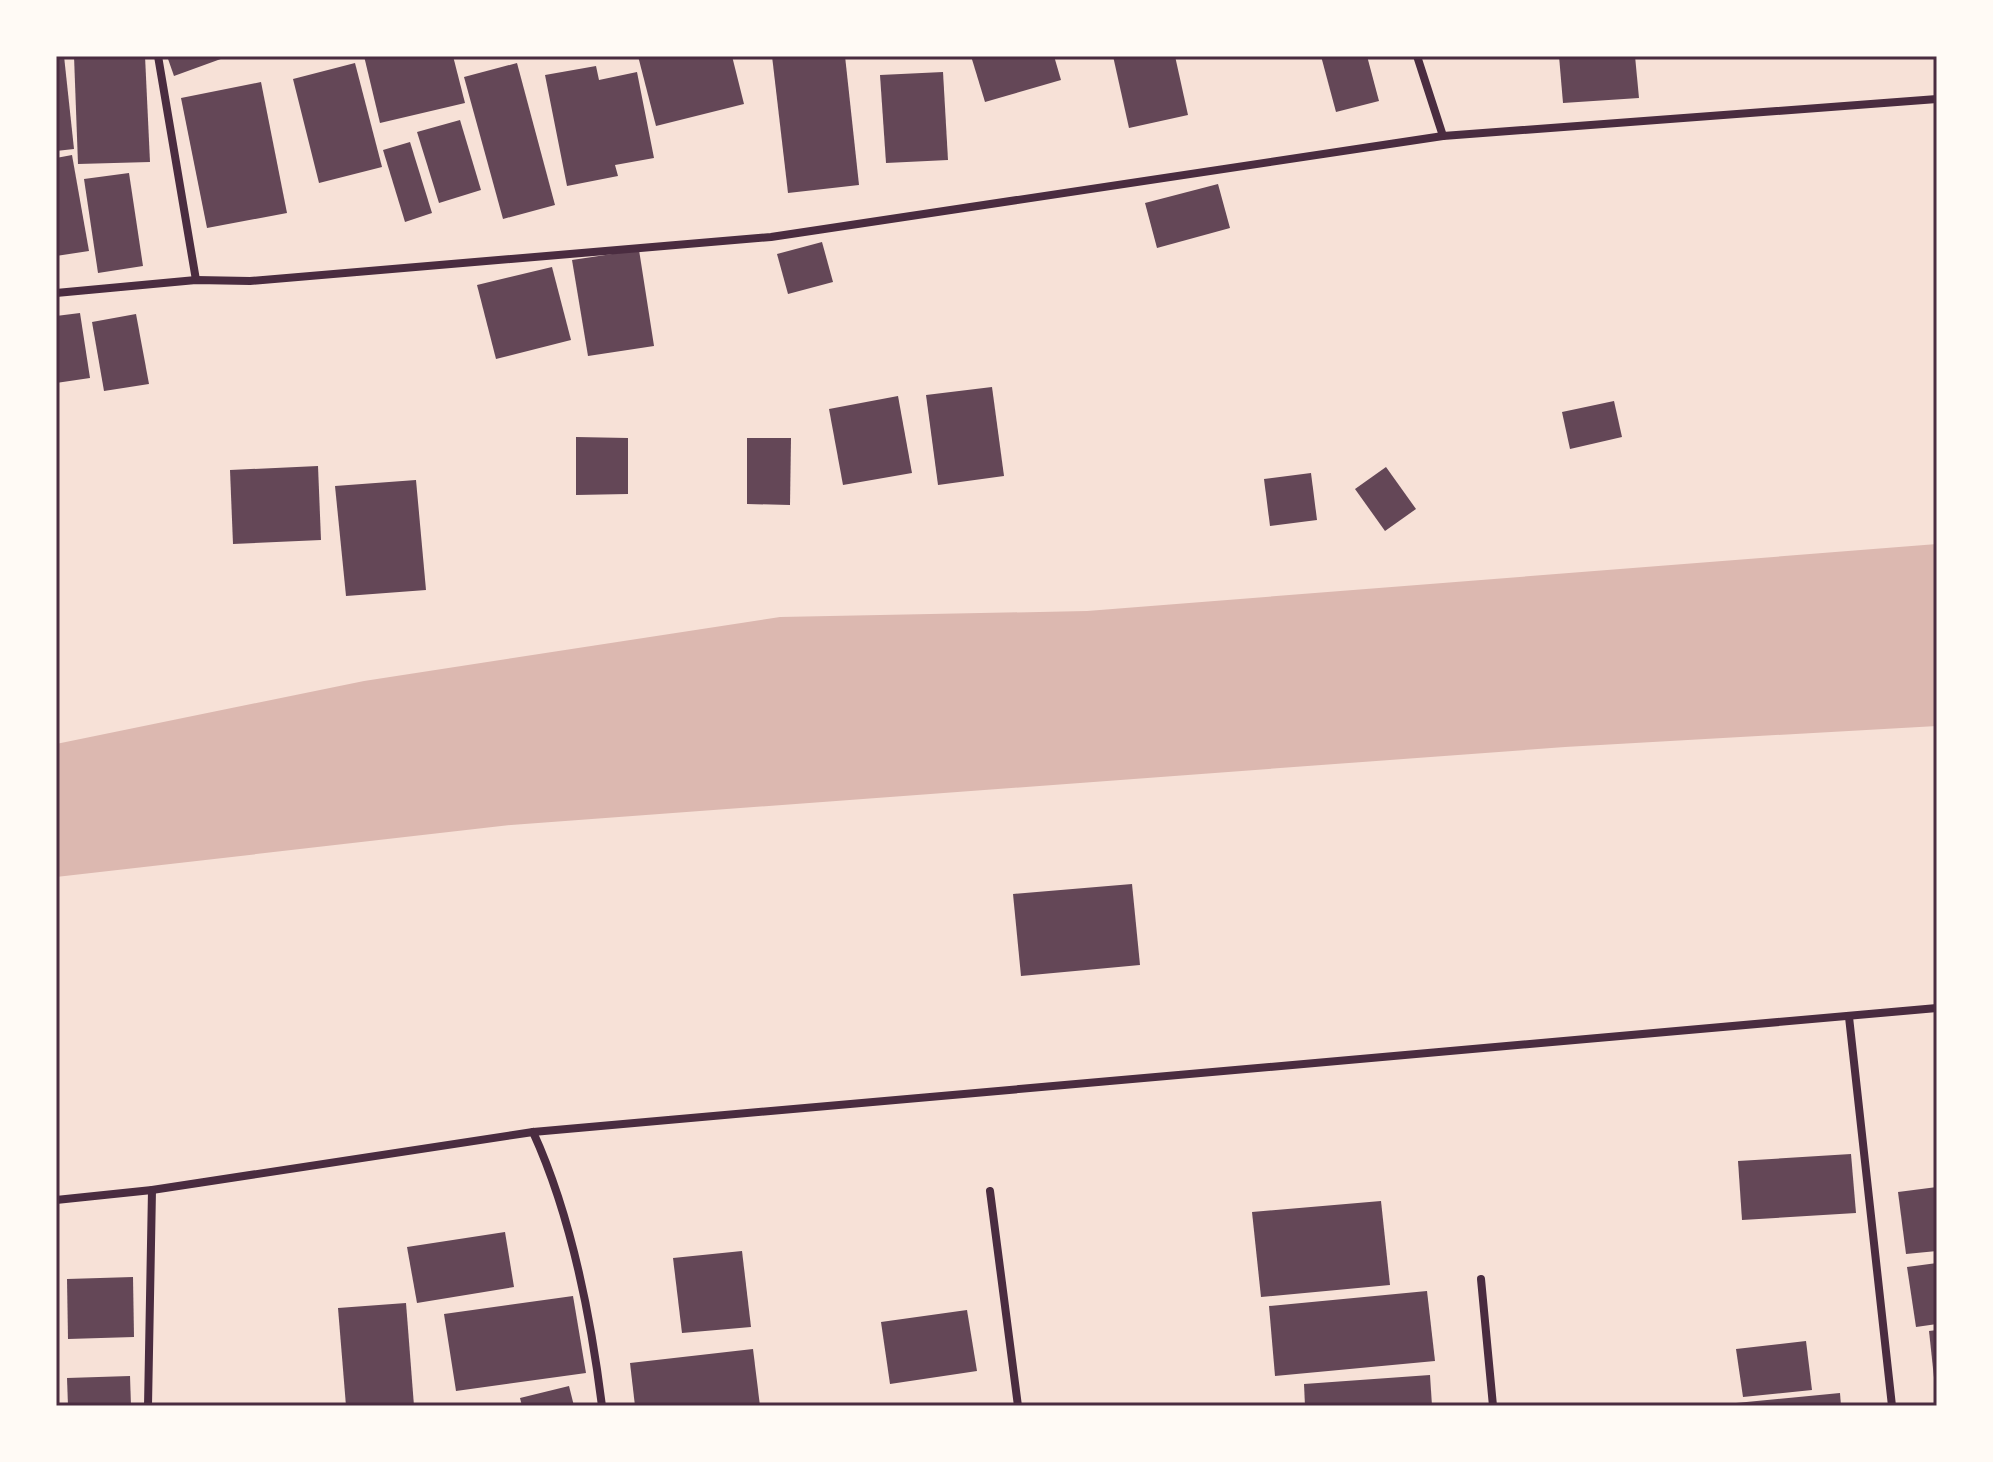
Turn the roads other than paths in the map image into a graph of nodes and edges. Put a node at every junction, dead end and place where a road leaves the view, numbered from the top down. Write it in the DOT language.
graph roads {
  1 [pos="158,56"];
  2 [pos="1417,56"];
  3 [pos="1937,99"];
  4 [pos="1443,136"];
  5 [pos="196,280"];
  6 [pos="56,293"];
  7 [pos="1937,1008"];
  8 [pos="1849,1017"];
  9 [pos="533,1132"];
  10 [pos="152,1190"];
  11 [pos="990,1191"];
  12 [pos="56,1200"];
  13 [pos="1481,1279"];
  14 [pos="148,1406"];
  15 [pos="602,1406"];
  16 [pos="1018,1406"];
  17 [pos="1493,1406"];
  18 [pos="1892,1406"];
  1 -- 5 [label="street"];
  2 -- 4 [label="street"];
  3 -- 4 [label="street"];
  4 -- 5 [label="street"];
  5 -- 6 [label="street"];
  7 -- 8 [label="street"];
  8 -- 9 [label="street"];
  8 -- 18 [label="street"];
  9 -- 10 [label="street"];
  9 -- 15 [label="street"];
  10 -- 12 [label="street"];
  10 -- 14 [label="street"];
  11 -- 16 [label="street"];
  13 -- 17 [label="street"];
}
